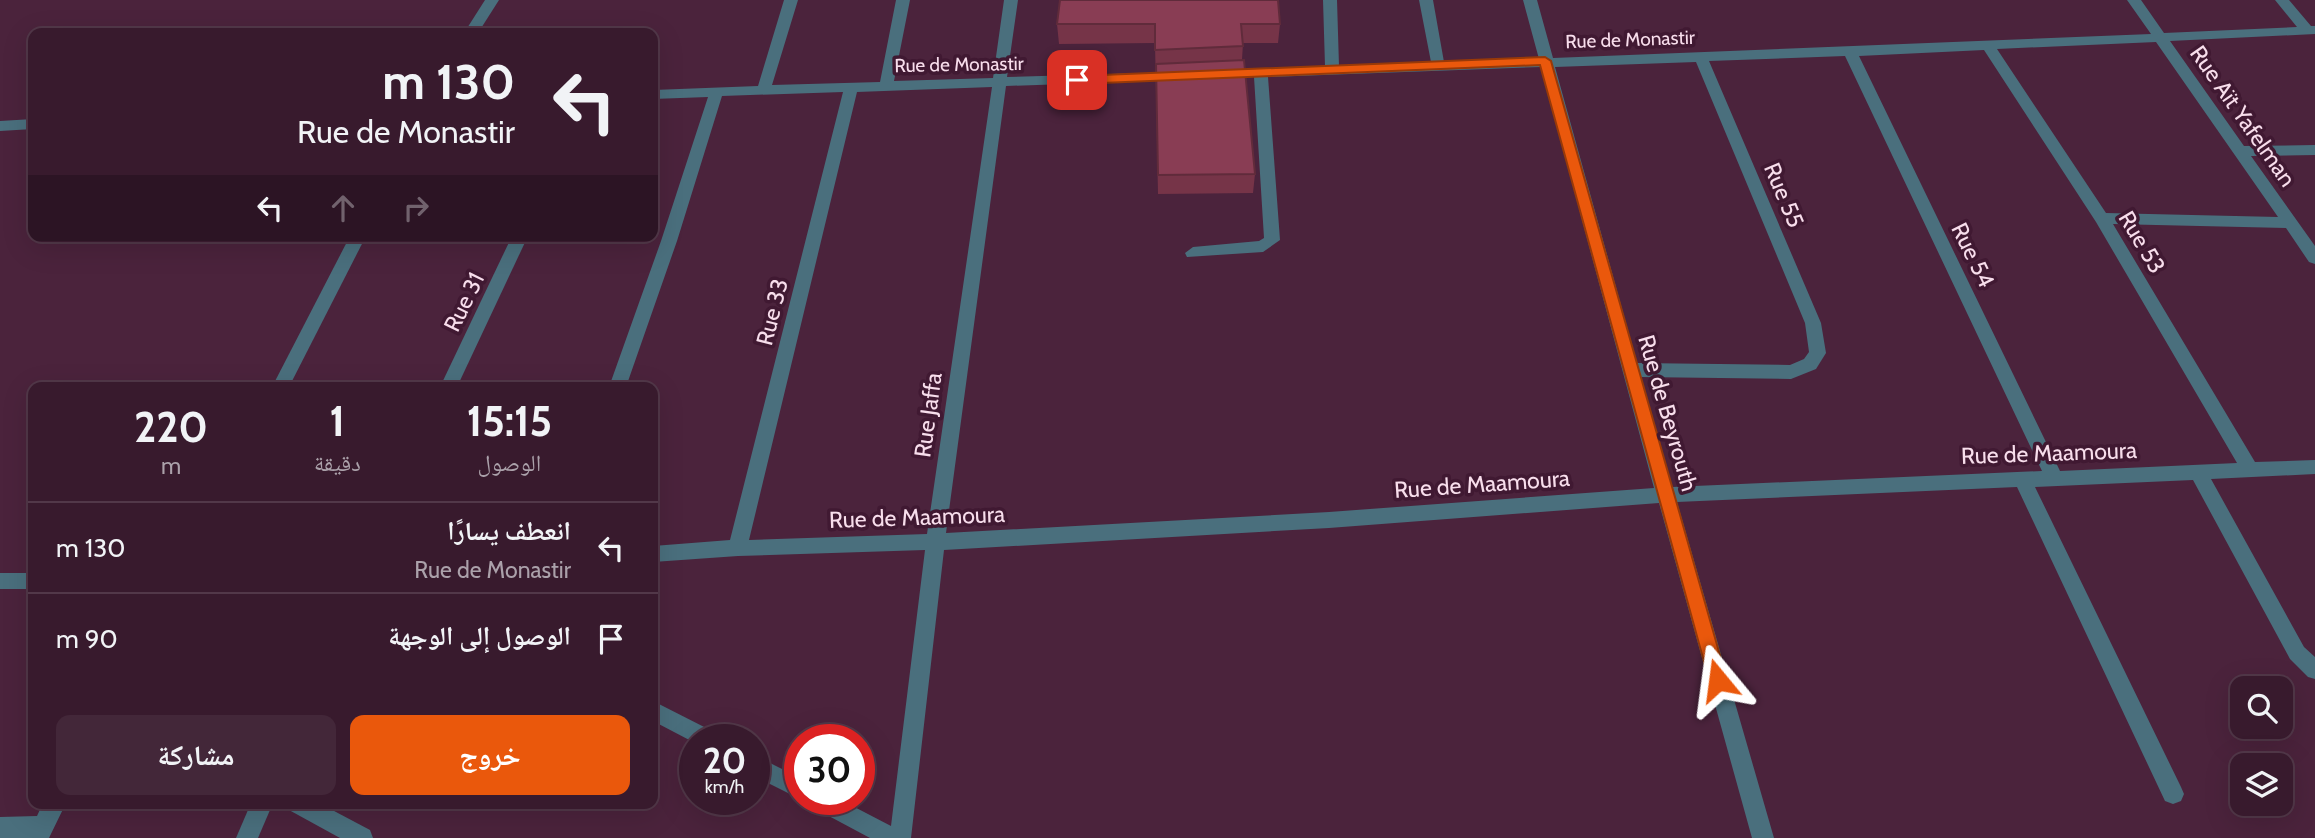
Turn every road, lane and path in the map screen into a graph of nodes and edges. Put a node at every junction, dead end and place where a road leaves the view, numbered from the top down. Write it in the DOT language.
graph roads {
  1 [pos="492,0"];
  2 [pos="791,0"];
  3 [pos="903,0"];
  4 [pos="1011,0"];
  5 [pos="1331,0"];
  6 [pos="1426,0"];
  7 [pos="1530,0"];
  8 [pos="2134,0"];
  9 [pos="2282,0"];
  10 [pos="474,28"];
  11 [pos="2311,30"];
  12 [pos="2159,37"];
  13 [pos="1987,44"];
  14 [pos="1850,52"];
  15 [pos="1700,56"];
  16 [pos="1545,61"];
  17 [pos="1438,65"];
  18 [pos="1332,69"];
  19 [pos="1261,72"];
  20 [pos="998,84"];
  21 [pos="886,85"];
  22 [pos="850,88"];
  23 [pos="764,90"];
  24 [pos="717,91"];
  25 [pos="658,94"];
  26 [pos="28,124"];
  27 [pos="0,126"];
  28 [pos="2240,150"];
  29 [pos="2315,150"];
  30 [pos="2102,218"];
  31 [pos="2291,223"];
  32 [pos="355,242"];
  33 [pos="517,242"];
  34 [pos="1193,253"];
  35 [pos="2315,258"];
  36 [pos="1630,370"];
  37 [pos="283,382"];
  38 [pos="450,382"];
  39 [pos="619,382"];
  40 [pos="2315,467"];
  41 [pos="2250,469"];
  42 [pos="2197,471"];
  43 [pos="2054,477"];
  44 [pos="2022,478"];
  45 [pos="1666,495"];
  46 [pos="935,542"];
  47 [pos="738,548"];
  48 [pos="658,554"];
  49 [pos="0,581"];
  50 [pos="28,581"];
  51 [pos="2315,670"];
  52 [pos="658,713"];
  53 [pos="679,724"];
  54 [pos="2173,794"];
  55 [pos="52,809"];
  56 [pos="259,809"];
  57 [pos="308,809"];
  58 [pos="848,815"];
  59 [pos="0,828"];
  60 [pos="40,832"];
  61 [pos="247,838"];
  62 [pos="362,838"];
  63 [pos="892,838"];
  64 [pos="900,838"];
  65 [pos="1763,838"];
  1 -- 10 [label="street"];
  2 -- 23 [label="street"];
  3 -- 21 [label="street"];
  4 -- 20 [label="street, Rue Jaffa"];
  5 -- 18 [label="street"];
  6 -- 17 [label="street"];
  7 -- 16 [label="street, Rue de Beyrouth"];
  8 -- 12 [label="street, Rue Aït Yafelman"];
  9 -- 11 [label="street"];
  11 -- 12 [label="street, Rue de Monastir"];
  12 -- 13 [label="street, Rue de Monastir"];
  12 -- 28 [label="street, Rue Aït Yafelman"];
  13 -- 14 [label="street, Rue de Monastir"];
  13 -- 30 [label="street, Rue 53"];
  14 -- 15 [label="street, Rue de Monastir"];
  14 -- 43 [label="street, Rue 54"];
  15 -- 16 [label="street, Rue de Monastir"];
  15 -- 36 [label="street, Rue 55"];
  16 -- 17 [label="street, Rue de Monastir"];
  16 -- 36 [label="street, Rue de Beyrouth"];
  17 -- 18 [label="street, Rue de Monastir"];
  18 -- 19 [label="street, Rue de Monastir"];
  19 -- 20 [label="street, Rue de Monastir"];
  19 -- 34 [label="street"];
  20 -- 21 [label="street, Rue de Monastir"];
  20 -- 46 [label="street, Rue Jaffa"];
  21 -- 22 [label="street, Rue de Monastir"];
  22 -- 23 [label="street, Rue de Monastir"];
  22 -- 47 [label="street, Rue 33"];
  23 -- 24 [label="street, Rue de Monastir"];
  24 -- 25 [label="street, Rue de Monastir"];
  24 -- 39 [label="street"];
  26 -- 27 [label="street"];
  28 -- 29 [label="street"];
  28 -- 31 [label="street, Rue Aït Yafelman"];
  30 -- 31 [label="street"];
  30 -- 41 [label="street, Rue 53"];
  31 -- 35 [label="street, Rue Aït Yafelman"];
  32 -- 37 [label="street"];
  33 -- 38 [label="street, Rue 31"];
  36 -- 45 [label="street, Rue de Beyrouth"];
  40 -- 41 [label="street, Rue de Maamoura"];
  41 -- 42 [label="street, Rue de Maamoura"];
  42 -- 43 [label="street, Rue de Maamoura"];
  42 -- 51 [label="street"];
  43 -- 44 [label="street, Rue de Maamoura"];
  44 -- 45 [label="street, Rue de Maamoura"];
  44 -- 54 [label="street"];
  45 -- 46 [label="street, Rue de Maamoura"];
  45 -- 65 [label="street, Rue de Beyrouth"];
  46 -- 47 [label="street, Rue de Maamoura"];
  46 -- 64 [label="street, Rue Jaffa"];
  47 -- 48 [label="street, Rue de Maamoura"];
  49 -- 50 [label="street"];
  52 -- 53 [label="street"];
  55 -- 60 [label="street"];
  56 -- 61 [label="street"];
  57 -- 62 [label="street"];
  58 -- 63 [label="street"];
  59 -- 60 [label="street"];
}
